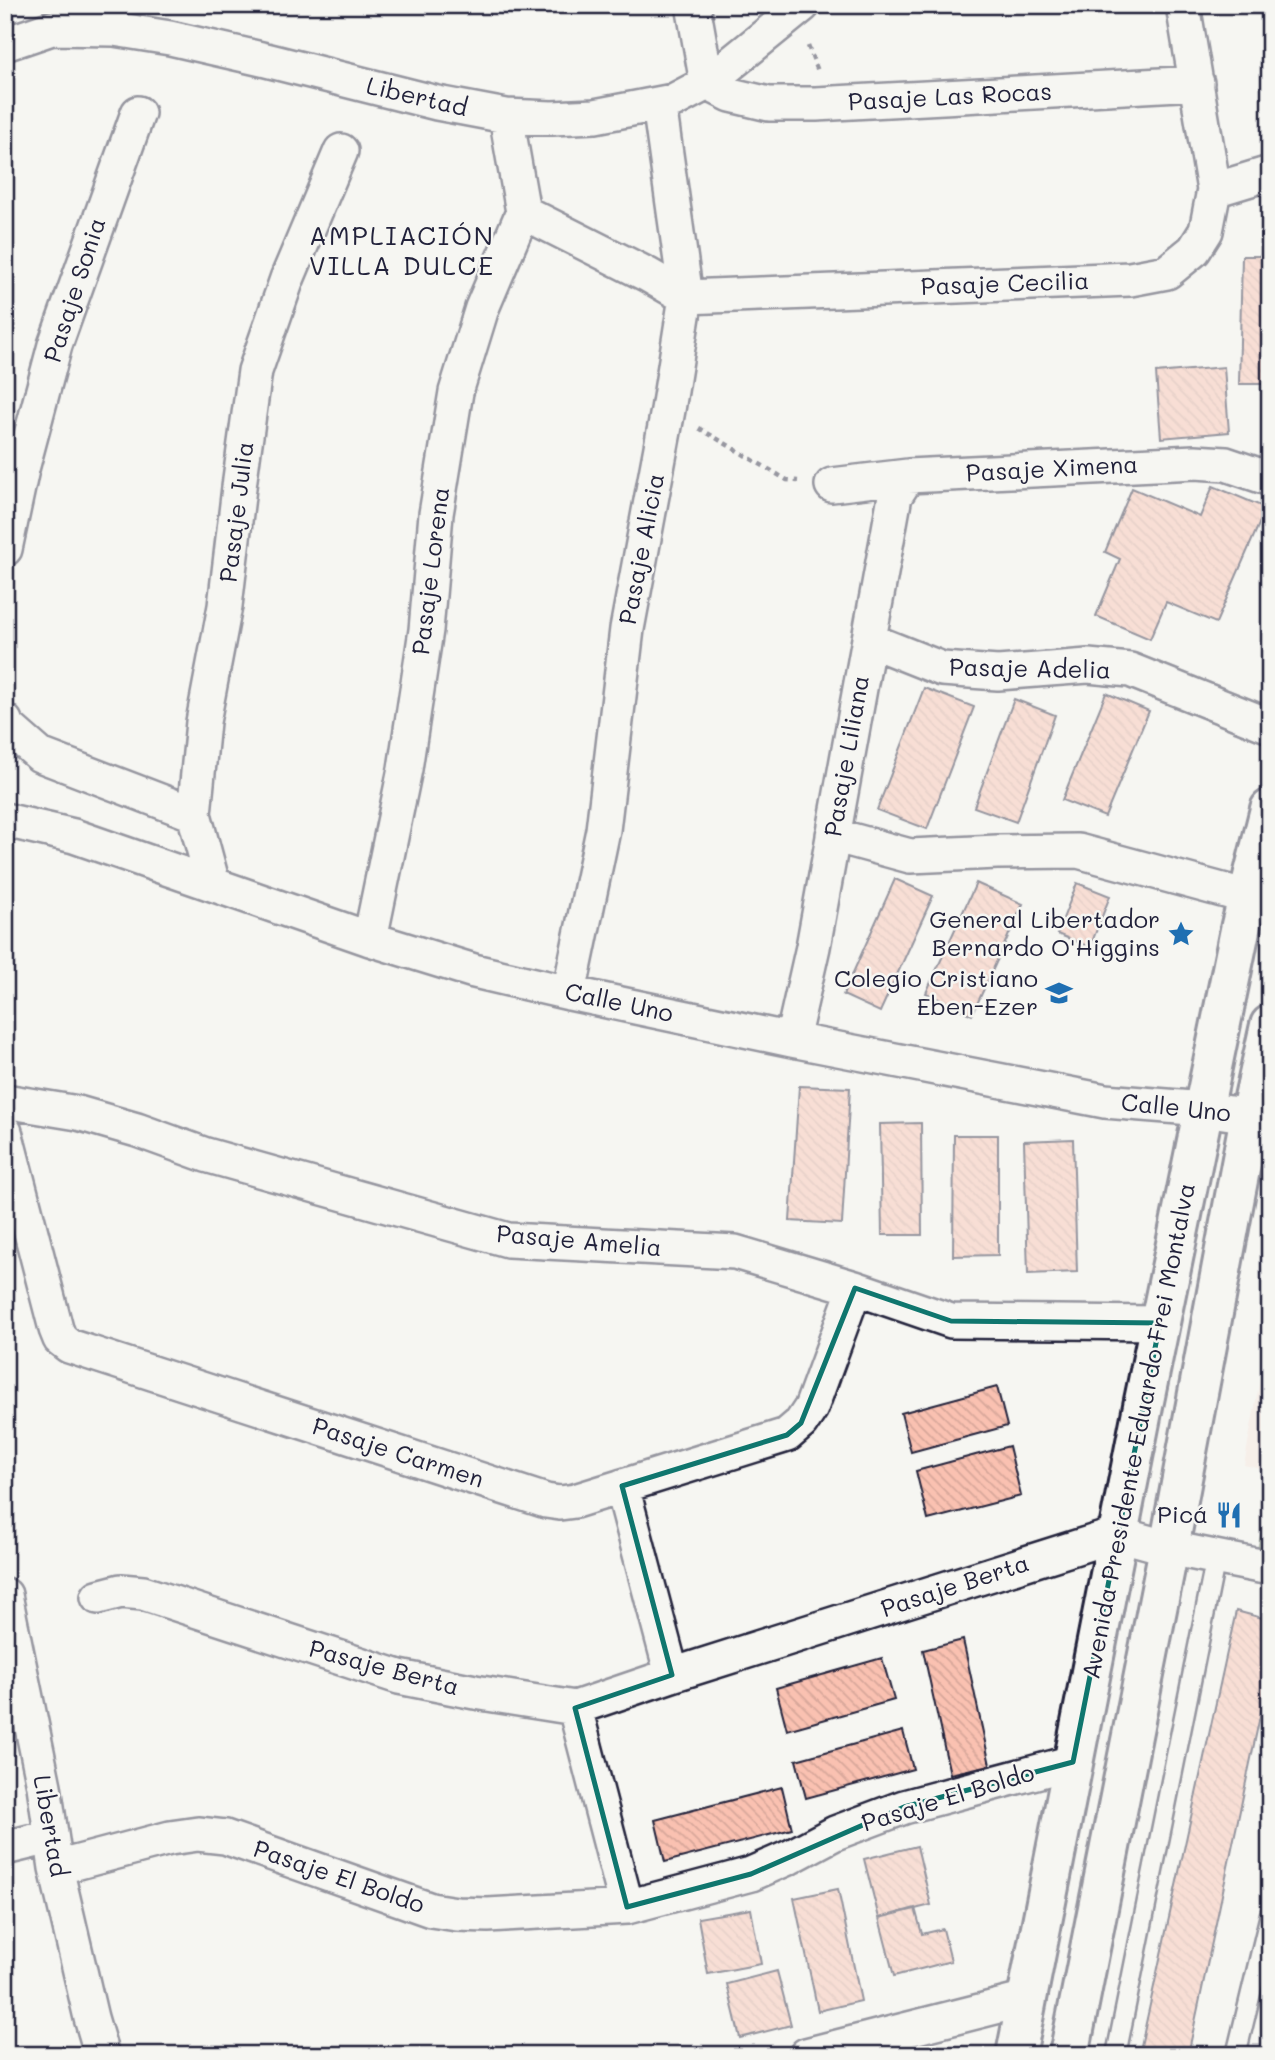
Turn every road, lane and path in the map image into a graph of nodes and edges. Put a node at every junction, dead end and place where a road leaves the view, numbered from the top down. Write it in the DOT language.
graph roads {
  1 [pos="693,5"];
  2 [pos="1183,5"];
  3 [pos="798,9"];
  4 [pos="5,44"];
  5 [pos="707,83"];
  6 [pos="1197,83"];
  7 [pos="659,104"];
  8 [pos="832,104"];
  9 [pos="138,113"];
  10 [pos="506,116"];
  11 [pos="341,150"];
  12 [pos="1270,173"];
  13 [pos="1213,190"];
  14 [pos="523,212"];
  15 [pos="686,297"];
  16 [pos="668,410"];
  17 [pos="908,476"];
  18 [pos="1270,479"];
  19 [pos="832,485"];
  20 [pos="5,549"];
  21 [pos="869,640"];
  22 [pos="5,722"];
  23 [pos="1270,726"];
  24 [pos="1270,809"];
  25 [pos="194,814"];
  26 [pos="5,820"];
  27 [pos="833,835"];
  28 [pos="213,884"];
  29 [pos="1248,898"];
  30 [pos="370,939"];
  31 [pos="569,993"];
  32 [pos="1270,1025"];
  33 [pos="792,1040"];
  34 [pos="5,1101"];
  35 [pos="1204,1109"];
  36 [pos="1251,1116"];
  37 [pos="5,1132"];
  38 [pos="855,1288"];
  39 [pos="1160,1323"];
  40 [pos="622,1486"];
  41 [pos="1118,1535"];
  42 [pos="1169,1548"];
  43 [pos="1216,1557"];
  44 [pos="1270,1568"];
  45 [pos="99,1597"];
  46 [pos="6,1600"];
  47 [pos="672,1675"];
  48 [pos="575,1708"];
  49 [pos="1073,1762"];
  50 [pos="5,1848"];
  51 [pos="53,1852"];
  52 [pos="627,1907"];
  53 [pos="1270,1914"];
  54 [pos="1027,1999"];
  55 [pos="103,2055"];
  56 [pos="806,2055"];
  57 [pos="1016,2055"];
  58 [pos="1069,2055"];
  59 [pos="1116,2055"];
  60 [pos="1236,2055"];
  1 -- 5 [label="street"];
  2 -- 6 [label="street, Pasaje Cecilia"];
  3 -- 5 [label="street, Libertad"];
  3 -- 8 [label="path"];
  4 -- 10 [label="street, Libertad"];
  5 -- 7 [label="street, Libertad"];
  5 -- 8 [label="street, Pasaje Las Rocas"];
  6 -- 8 [label="street, Pasaje Las Rocas"];
  6 -- 13 [label="street, Pasaje Cecilia"];
  7 -- 10 [label="street, Libertad"];
  7 -- 15 [label="street, Pasaje Alicia"];
  9 -- 20 [label="street, Pasaje Sonia"];
  10 -- 14 [label="street"];
  11 -- 25 [label="street, Pasaje Julia"];
  12 -- 13 [label="street"];
  13 -- 15 [label="street, Pasaje Cecilia"];
  14 -- 15 [label="street"];
  14 -- 30 [label="street, Pasaje Lorena"];
  15 -- 16 [label="street, Pasaje Alicia"];
  16 -- 19 [label="path"];
  16 -- 31 [label="street, Pasaje Alicia"];
  17 -- 18 [label="street, Pasaje Ximena"];
  17 -- 19 [label="street, Pasaje Ximena"];
  17 -- 21 [label="street, Pasaje Liliana"];
  21 -- 23 [label="street, Pasaje Adelia"];
  21 -- 27 [label="street, Pasaje Liliana"];
  22 -- 25 [label="street"];
  24 -- 29 [label="main road, Avenida Presidente Eduardo Frei Montalva"];
  25 -- 28 [label="street, Pasaje Julia"];
  26 -- 28 [label="street, Calle Uno"];
  27 -- 29 [label="street"];
  27 -- 33 [label="street, Pasaje Liliana"];
  28 -- 30 [label="street, Calle Uno"];
  29 -- 35 [label="main road, Avenida Presidente Eduardo Frei Montalva"];
  30 -- 31 [label="street, Calle Uno"];
  31 -- 33 [label="street, Calle Uno"];
  32 -- 36 [label="main road, Avenida Presidente Eduardo Frei Montalva"];
  33 -- 35 [label="street, Calle Uno"];
  34 -- 38 [label="street, Pasaje Amelia"];
  35 -- 36 [label="street, Calle Uno"];
  35 -- 39 [label="main road, Avenida Presidente Eduardo Frei Montalva"];
  36 -- 42 [label="main road, Avenida Presidente Eduardo Frei Montalva"];
  37 -- 40 [label="street, Pasaje Carmen"];
  38 -- 39 [label="street, Pasaje Amelia"];
  38 -- 40 [label="street, Pasaje Carmen"];
  39 -- 41 [label="main road, Avenida Presidente Eduardo Frei Montalva"];
  40 -- 47 [label="street"];
  41 -- 42 [label="street"];
  41 -- 47 [label="street, Pasaje Berta"];
  41 -- 49 [label="main road, Avenida Presidente Eduardo Frei Montalva"];
  42 -- 43 [label="street"];
  42 -- 58 [label="main road, Avenida Presidente Eduardo Frei Montalva"];
  43 -- 44 [label="street"];
  43 -- 59 [label="lane"];
  45 -- 48 [label="street, Pasaje Berta"];
  46 -- 51 [label="street, Libertad"];
  47 -- 48 [label="street, Pasaje Berta"];
  48 -- 52 [label="street"];
  49 -- 52 [label="street, Pasaje El Boldo"];
  49 -- 54 [label="main road, Avenida Presidente Eduardo Frei Montalva"];
  50 -- 51 [label="street, Pasaje El Boldo"];
  51 -- 52 [label="street, Pasaje El Boldo"];
  51 -- 55 [label="street, Libertad"];
  53 -- 60 [label="lane"];
  54 -- 56 [label="street"];
  54 -- 57 [label="main road, Avenida Presidente Eduardo Frei Montalva"];
}
